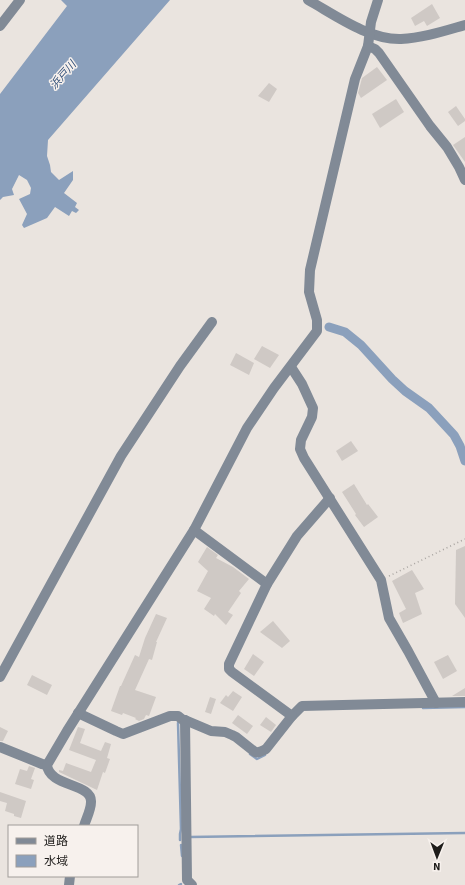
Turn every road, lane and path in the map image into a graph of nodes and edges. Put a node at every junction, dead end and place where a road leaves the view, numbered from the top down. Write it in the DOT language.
graph roads {
  1 [pos="20,0"];
  2 [pos="308,0"];
  3 [pos="378,0"];
  4 [pos="465,25"];
  5 [pos="0,26"];
  6 [pos="369,34"];
  7 [pos="368,46"];
  8 [pos="462,165"];
  9 [pos="465,180"];
  10 [pos="212,322"];
  11 [pos="291,367"];
  12 [pos="330,498"];
  13 [pos="194,530"];
  14 [pos="465,539"];
  15 [pos="381,580"];
  16 [pos="267,584"];
  17 [pos="0,677"];
  18 [pos="465,702"];
  19 [pos="436,703"];
  20 [pos="78,713"];
  21 [pos="292,716"];
  22 [pos="185,720"];
  23 [pos="0,747"];
  24 [pos="47,765"];
  25 [pos="84,825"];
  26 [pos="187,883"];
  1 -- 5 [label="street"];
  2 -- 6 [label="street"];
  3 -- 6 [label="street"];
  4 -- 6 [label="street"];
  6 -- 7 [label="street"];
  7 -- 8 [label="street"];
  7 -- 11 [label="street"];
  8 -- 9 [label="street"];
  10 -- 17 [label="street"];
  11 -- 12 [label="street"];
  11 -- 13 [label="street"];
  12 -- 15 [label="street"];
  12 -- 16 [label="street"];
  13 -- 16 [label="street"];
  13 -- 20 [label="street"];
  14 -- 15 [label="path"];
  15 -- 19 [label="street"];
  16 -- 21 [label="street"];
  18 -- 19 [label="street"];
  19 -- 21 [label="street"];
  20 -- 22 [label="street"];
  20 -- 24 [label="street"];
  21 -- 22 [label="street"];
  22 -- 26 [label="street"];
  23 -- 24 [label="street"];
  24 -- 25 [label="street"];
}
